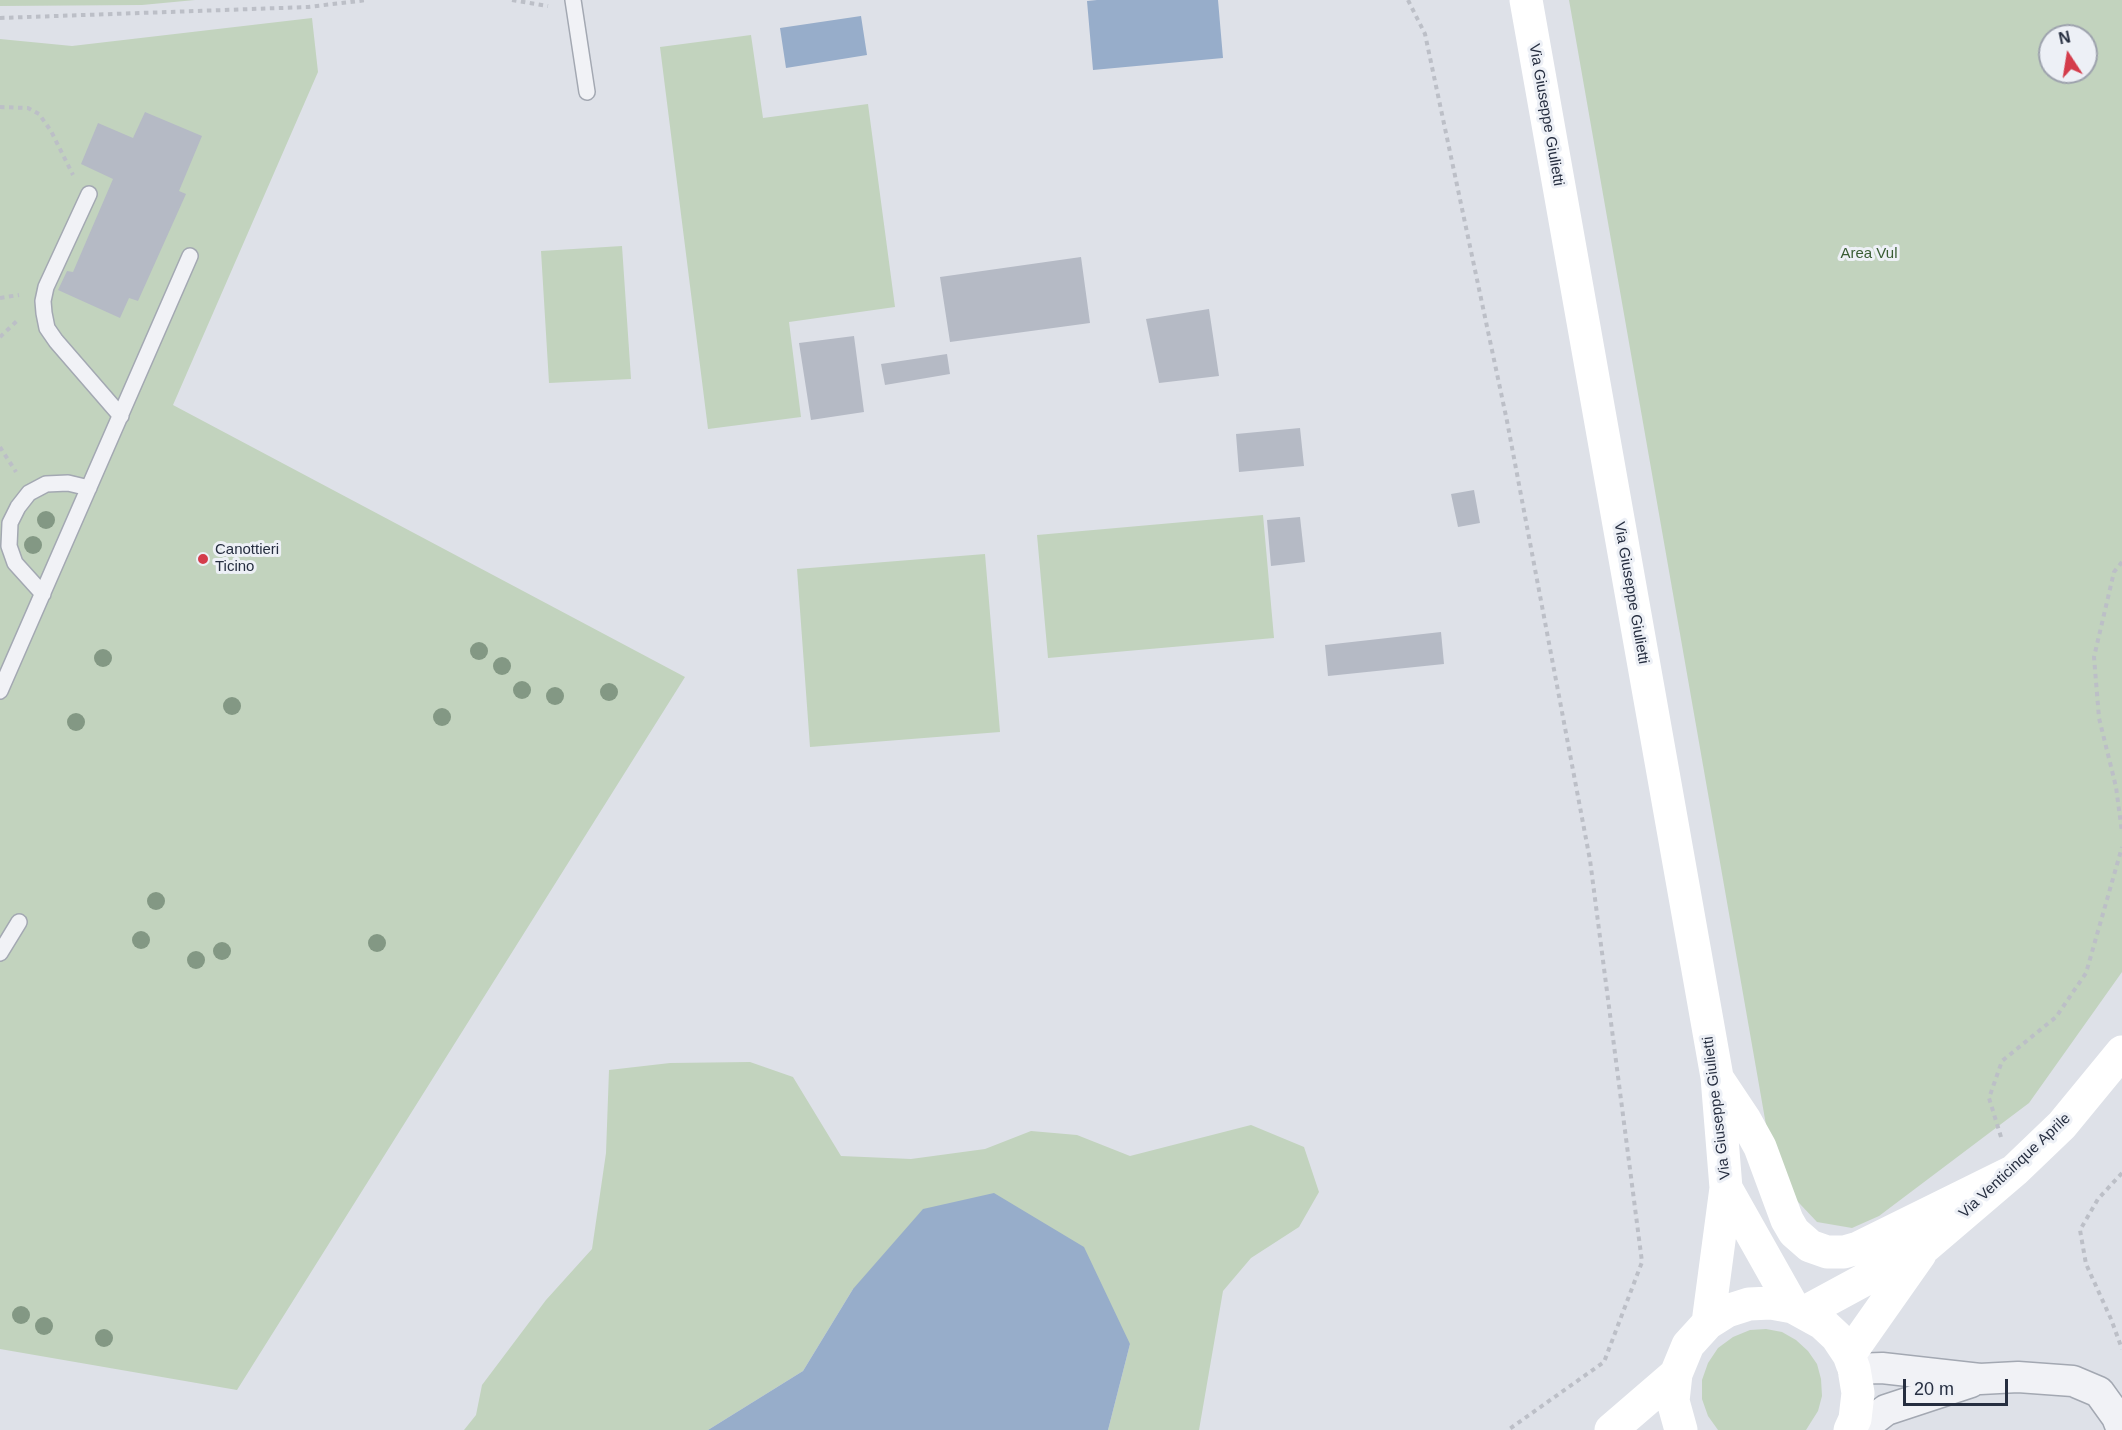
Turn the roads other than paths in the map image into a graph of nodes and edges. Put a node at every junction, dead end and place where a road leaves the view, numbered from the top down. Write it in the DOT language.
graph roads {
  1 [pos="573,0"];
  2 [pos="1526,0"];
  3 [pos="587,92"];
  4 [pos="90,194"];
  5 [pos="190,256"];
  6 [pos="121,416"];
  7 [pos="89,488"];
  8 [pos="43,594"];
  9 [pos="0,691"];
  10 [pos="19,922"];
  11 [pos="0,953"];
  12 [pos="2122,1052"];
  13 [pos="1717,1077"];
  14 [pos="2014,1171"];
  15 [pos="1726,1188"];
  16 [pos="1925,1247"];
  17 [pos="1799,1309"];
  18 [pos="1708,1323"];
  19 [pos="1851,1362"];
  20 [pos="1676,1374"];
  21 [pos="1980,1379"];
  22 [pos="1611,1430"];
  23 [pos="1681,1430"];
  24 [pos="1850,1430"];
  25 [pos="1860,1430"];
  26 [pos="2122,1430"];
  1 -- 3 [label="lane"];
  2 -- 13 [label="main road, Via Giuseppe Giulietti"];
  4 -- 6 [label="lane"];
  5 -- 6 [label="lane"];
  6 -- 7 [label="lane"];
  7 -- 8 [label="lane"];
  7 -- 8 [label="lane"];
  8 -- 9 [label="lane"];
  10 -- 11 [label="lane"];
  12 -- 14 [label="main road, Via Venticinque Aprile"];
  13 -- 14 [label="main road"];
  13 -- 15 [label="main road, Via Giuseppe Giulietti"];
  14 -- 16 [label="main road, Via Venticinque Aprile"];
  15 -- 17 [label="main road, Via Giuseppe Giulietti"];
  15 -- 18 [label="main road, Via Giuseppe Giulietti"];
  16 -- 17 [label="main road, Via Venticinque Aprile"];
  16 -- 19 [label="main road, Via Venticinque Aprile"];
  17 -- 18 [label="main road"];
  17 -- 19 [label="main road"];
  18 -- 20 [label="main road"];
  19 -- 21 [label="street"];
  19 -- 24 [label="main road"];
  20 -- 22 [label="main road"];
  20 -- 23 [label="main road"];
  21 -- 25 [label="street"];
  21 -- 26 [label="street"];
}
